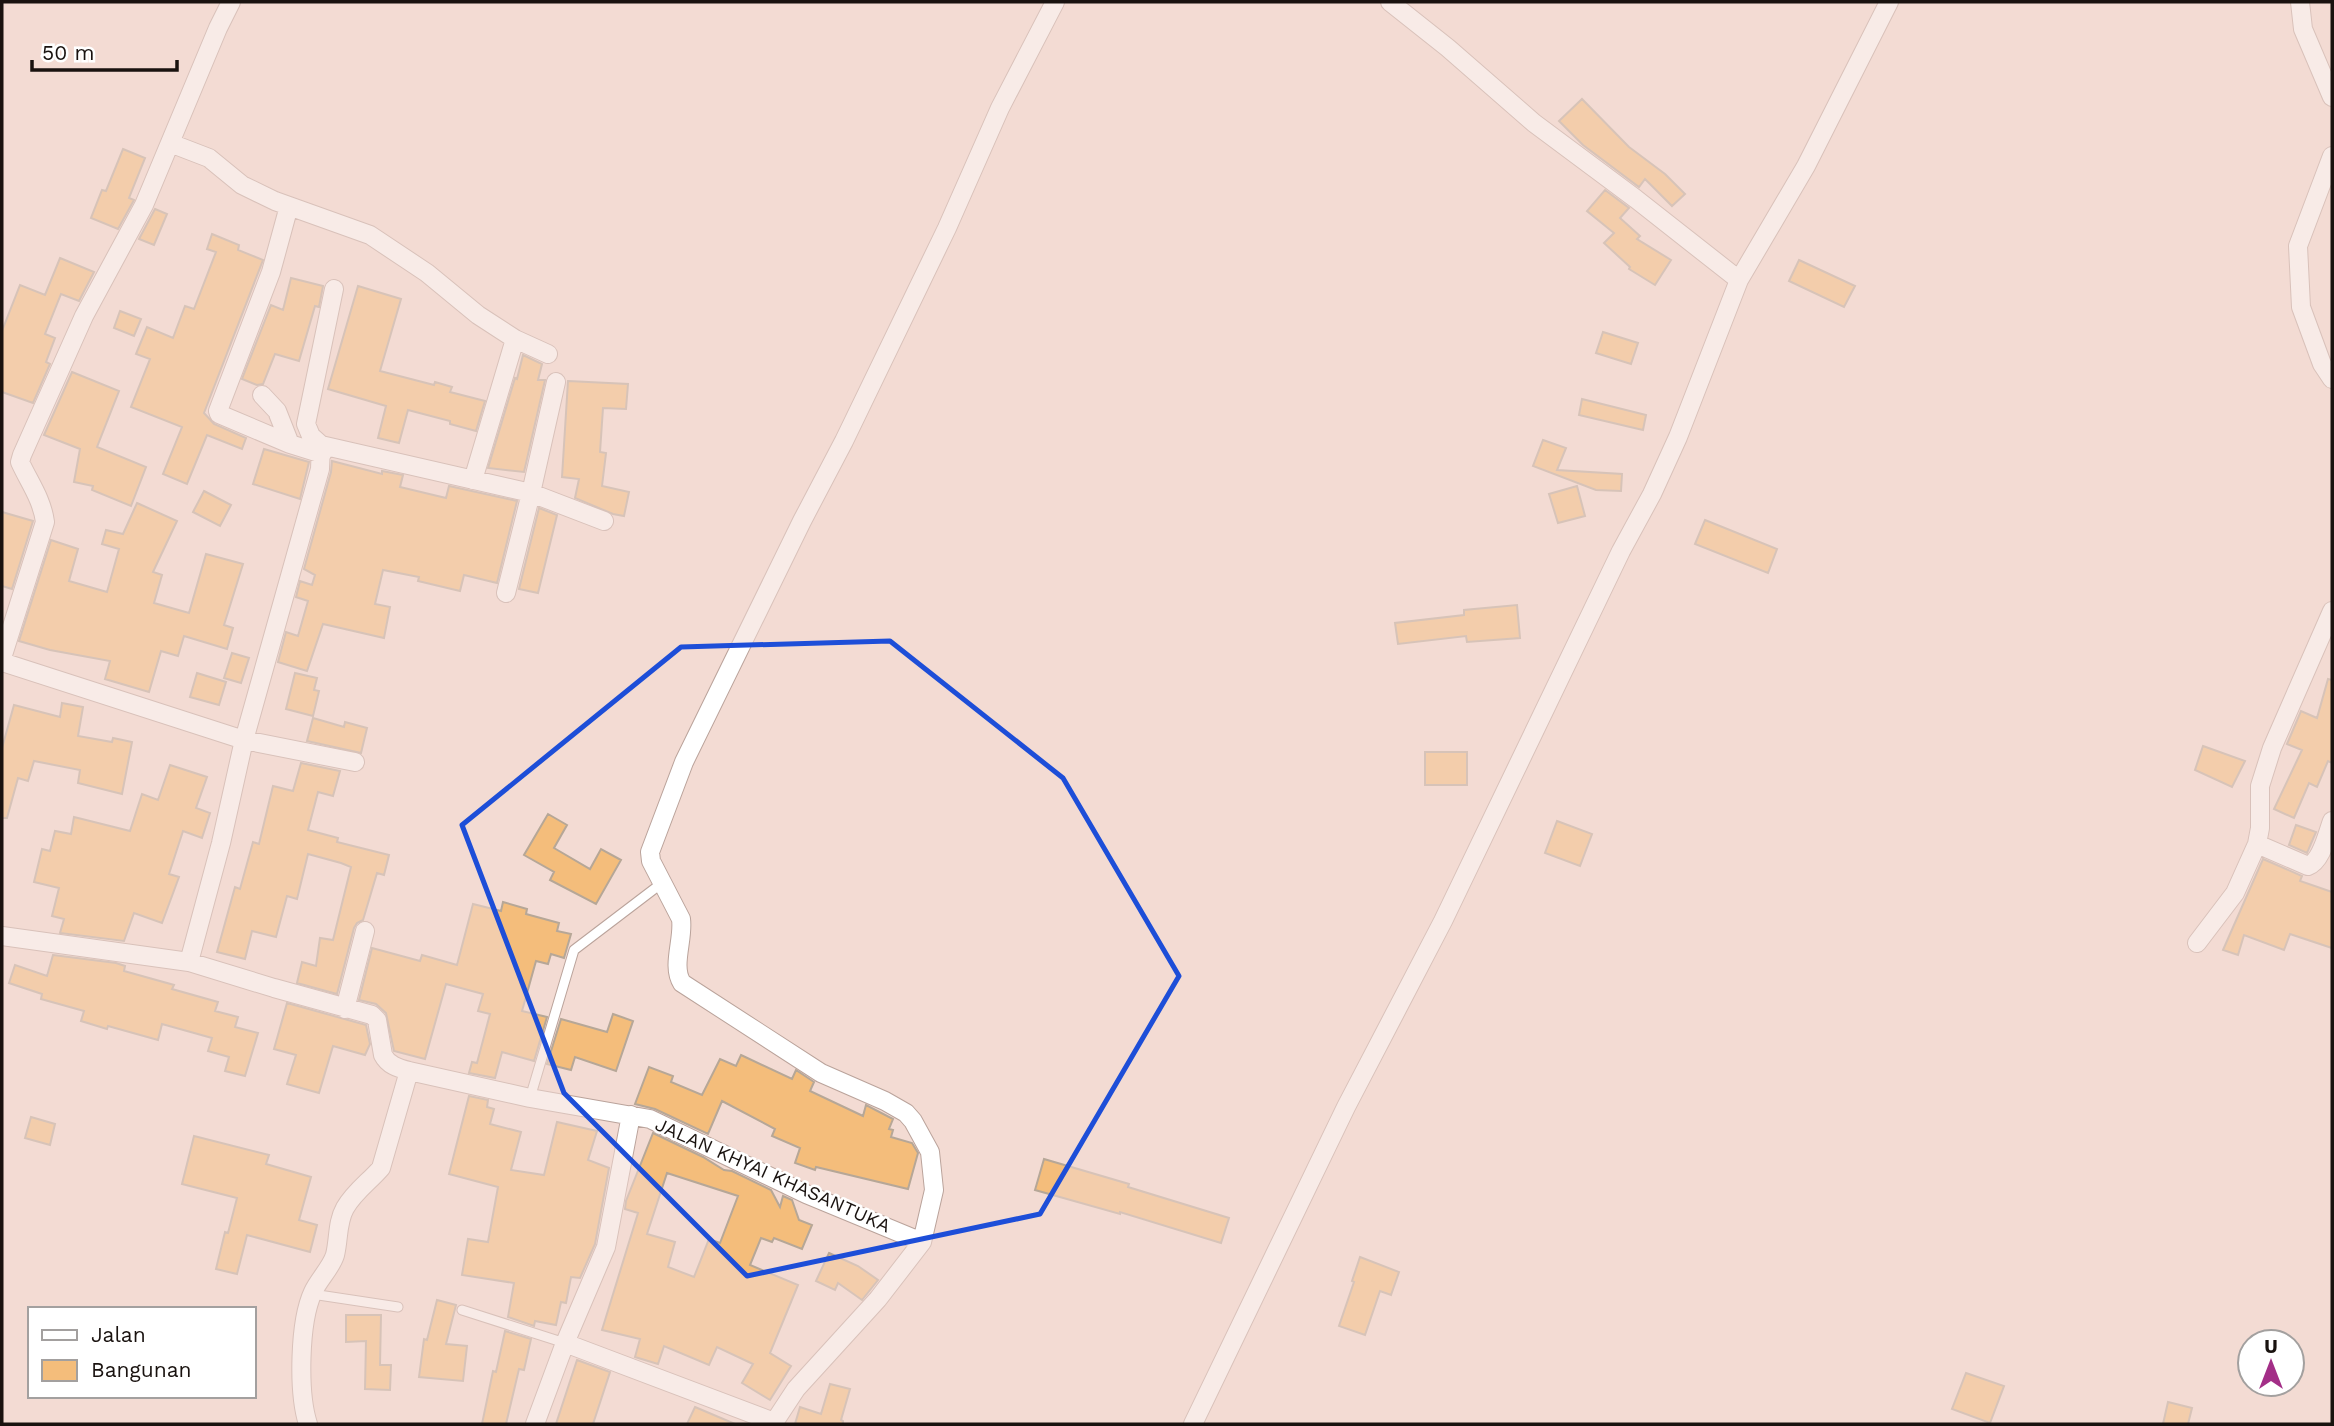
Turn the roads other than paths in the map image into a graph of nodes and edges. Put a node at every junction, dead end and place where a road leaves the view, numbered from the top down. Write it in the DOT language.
graph roads {
  1 [pos="231,2"];
  2 [pos="1055,2"];
  3 [pos="1390,2"];
  4 [pos="1889,2"];
  5 [pos="2300,2"];
  6 [pos="2332,97"];
  7 [pos="170,143"];
  8 [pos="2332,156"];
  9 [pos="289,206"];
  10 [pos="1739,280"];
  11 [pos="334,289"];
  12 [pos="515,339"];
  13 [pos="548,354"];
  14 [pos="2332,379"];
  15 [pos="556,382"];
  16 [pos="262,395"];
  17 [pos="290,444"];
  18 [pos="322,450"];
  19 [pos="473,480"];
  20 [pos="531,493"];
  21 [pos="604,521"];
  22 [pos="506,593"];
  23 [pos="2332,611"];
  24 [pos="6,630"];
  25 [pos="2,660"];
  26 [pos="244,740"];
  27 [pos="355,762"];
  28 [pos="2332,821"];
  29 [pos="2256,844"];
  30 [pos="662,883"];
  31 [pos="365,931"];
  32 [pos="2,936"];
  33 [pos="2197,943"];
  34 [pos="189,962"];
  35 [pos="345,1009"];
  36 [pos="409,1071"];
  37 [pos="530,1098"];
  38 [pos="631,1115"];
  39 [pos="922,1242"];
  40 [pos="312,1293"];
  41 [pos="398,1307"];
  42 [pos="462,1310"];
  43 [pos="565,1343"];
  44 [pos="773,1423"];
  45 [pos="308,1424"];
  46 [pos="535,1424"];
  47 [pos="1193,1424"];
  1 -- 7 [label="street"];
  2 -- 30 [label="street"];
  3 -- 10 [label="street"];
  4 -- 10 [label="street"];
  5 -- 6 [label="street"];
  7 -- 9 [label="street"];
  7 -- 24 [label="street"];
  8 -- 14 [label="street"];
  9 -- 12 [label="street"];
  9 -- 17 [label="street"];
  10 -- 47 [label="street"];
  11 -- 18 [label="street"];
  12 -- 13 [label="street"];
  12 -- 19 [label="street"];
  15 -- 20 [label="street"];
  16 -- 17 [label="street"];
  17 -- 18 [label="street"];
  18 -- 19 [label="street"];
  18 -- 26 [label="street"];
  19 -- 20 [label="street"];
  20 -- 21 [label="street"];
  20 -- 22 [label="street"];
  23 -- 29 [label="street"];
  24 -- 25 [label="street"];
  25 -- 26 [label="street"];
  26 -- 27 [label="street"];
  26 -- 34 [label="street"];
  28 -- 29 [label="street"];
  29 -- 33 [label="street"];
  30 -- 37 [label="lane"];
  30 -- 39 [label="street"];
  31 -- 35 [label="street"];
  32 -- 34 [label="street, JALAN KHYAI KHASANTUKA"];
  34 -- 35 [label="street, JALAN KHYAI KHASANTUKA"];
  35 -- 36 [label="street, JALAN KHYAI KHASANTUKA"];
  36 -- 37 [label="street, JALAN KHYAI KHASANTUKA"];
  36 -- 40 [label="street"];
  37 -- 38 [label="street, JALAN KHYAI KHASANTUKA"];
  38 -- 39 [label="street, JALAN KHYAI KHASANTUKA"];
  38 -- 43 [label="street"];
  39 -- 44 [label="street"];
  40 -- 41 [label="lane"];
  40 -- 45 [label="street"];
  42 -- 43 [label="lane"];
  43 -- 44 [label="street"];
  43 -- 46 [label="street"];
}
